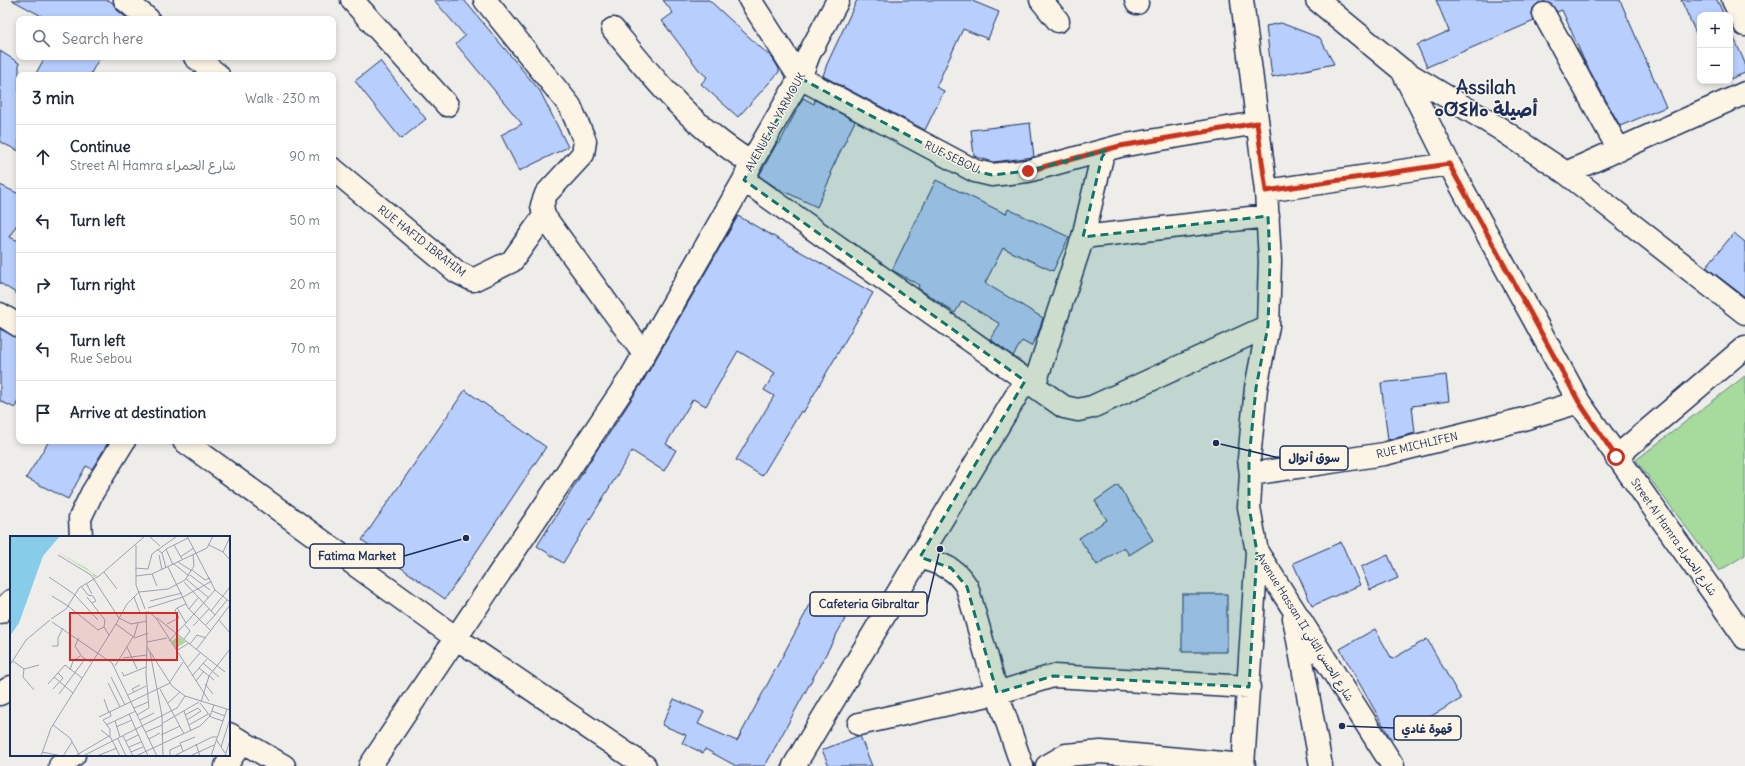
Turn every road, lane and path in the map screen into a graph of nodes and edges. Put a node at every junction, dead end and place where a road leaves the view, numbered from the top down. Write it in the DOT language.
graph roads {
  1 [pos="125,0"];
  2 [pos="352,0"];
  3 [pos="485,0"];
  4 [pos="750,0"];
  5 [pos="838,0"];
  6 [pos="1041,0"];
  7 [pos="1242,0"];
  8 [pos="1317,0"];
  9 [pos="1733,0"];
  10 [pos="1544,14"];
  11 [pos="144,16"];
  12 [pos="1058,21"];
  13 [pos="1745,25"];
  14 [pos="613,29"];
  15 [pos="199,60"];
  16 [pos="1402,70"];
  17 [pos="214,72"];
  18 [pos="800,78"];
  19 [pos="1745,93"];
  20 [pos="447,105"];
  21 [pos="1257,123"];
  22 [pos="1107,150"];
  23 [pos="1618,150"];
  24 [pos="1449,164"];
  25 [pos="336,171"];
  26 [pos="747,171"];
  27 [pos="1566,173"];
  28 [pos="1266,191"];
  29 [pos="544,216"];
  30 [pos="1268,216"];
  31 [pos="1083,237"];
  32 [pos="1745,313"];
  33 [pos="0,314"];
  34 [pos="16,324"];
  35 [pos="1268,326"];
  36 [pos="1745,347"];
  37 [pos="644,354"];
  38 [pos="1030,384"];
  39 [pos="1579,402"];
  40 [pos="122,444"];
  41 [pos="188,444"];
  42 [pos="1616,457"];
  43 [pos="1251,474"];
  44 [pos="80,536"];
  45 [pos="1257,552"];
  46 [pos="920,557"];
  47 [pos="10,603"];
  48 [pos="1292,608"];
  49 [pos="0,612"];
  50 [pos="1737,612"];
  51 [pos="456,638"];
  52 [pos="1745,638"];
  53 [pos="1249,687"];
  54 [pos="10,688"];
  55 [pos="997,693"];
  56 [pos="0,694"];
  57 [pos="860,724"];
  58 [pos="235,738"];
  59 [pos="230,754"];
  60 [pos="73,756"];
  61 [pos="229,756"];
  62 [pos="1244,765"];
  63 [pos="60,766"];
  64 [pos="226,766"];
  65 [pos="284,766"];
  66 [pos="370,766"];
  67 [pos="645,766"];
  68 [pos="794,766"];
  69 [pos="1022,766"];
  70 [pos="1047,766"];
  71 [pos="1321,766"];
  72 [pos="1393,766"];
  1 -- 11 [label="street"];
  2 -- 20 [label="street"];
  3 -- 29 [label="street"];
  4 -- 18 [label="street"];
  5 -- 18 [label="street, AVENUE AL YARMOUK"];
  6 -- 12 [label="street"];
  7 -- 21 [label="street, Avenue Hassan II شارع الحسن الثاني"];
  8 -- 16 [label="street, Street Al Hamra شارع الحمراء"];
  9 -- 13 [label="street"];
  10 -- 23 [label="street"];
  14 -- 26 [label="street"];
  15 -- 17 [label="street"];
  16 -- 24 [label="street, Street Al Hamra شارع الحمراء"];
  16 -- 27 [label="street"];
  18 -- 22 [label="street, RUE SEBOU"];
  18 -- 26 [label="street, AVENUE AL YARMOUK"];
  19 -- 23 [label="street"];
  21 -- 22 [label="street, RUE SEBOU"];
  21 -- 28 [label="street, Avenue Hassan II شارع الحسن الثاني"];
  22 -- 31 [label="street"];
  23 -- 27 [label="street"];
  24 -- 28 [label="street"];
  24 -- 39 [label="street, Street Al Hamra شارع الحمراء"];
  25 -- 29 [label="street, RUE HAFID IBRAHIM"];
  26 -- 37 [label="street, AVENUE AL YARMOUK"];
  26 -- 38 [label="street"];
  27 -- 32 [label="street"];
  28 -- 30 [label="street, Avenue Hassan II شارع الحسن الثاني"];
  29 -- 37 [label="street"];
  30 -- 31 [label="street"];
  30 -- 35 [label="street, Avenue Hassan II شارع الحسن الثاني"];
  31 -- 38 [label="street"];
  33 -- 34 [label="street"];
  35 -- 38 [label="street"];
  35 -- 43 [label="street, Avenue Hassan II شارع الحسن الثاني"];
  36 -- 42 [label="street"];
  37 -- 51 [label="street, AVENUE AL YARMOUK"];
  38 -- 46 [label="street"];
  39 -- 42 [label="street, Street Al Hamra شارع الحمراء"];
  39 -- 43 [label="street, RUE MICHLIFEN"];
  40 -- 44 [label="street"];
  41 -- 51 [label="street"];
  42 -- 50 [label="street, Street Al Hamra شارع الحمراء"];
  43 -- 45 [label="street, Avenue Hassan II شارع الحسن الثاني"];
  45 -- 48 [label="street, Avenue Hassan II شارع الحسن الثاني"];
  45 -- 53 [label="street"];
  46 -- 55 [label="street"];
  46 -- 68 [label="street"];
  47 -- 49 [label="street"];
  48 -- 71 [label="street"];
  48 -- 72 [label="street, Avenue Hassan II شارع الحسن الثاني"];
  50 -- 52 [label="street, Street Al Hamra شارع الحمراء"];
  51 -- 66 [label="street, AVENUE AL YARMOUK"];
  51 -- 67 [label="street"];
  53 -- 55 [label="street"];
  53 -- 62 [label="street"];
  54 -- 56 [label="street"];
  55 -- 57 [label="street"];
  55 -- 69 [label="street"];
  58 -- 59 [label="street"];
  58 -- 65 [label="street"];
  60 -- 63 [label="street"];
  61 -- 64 [label="street"];
  62 -- 70 [label="street"];
}
